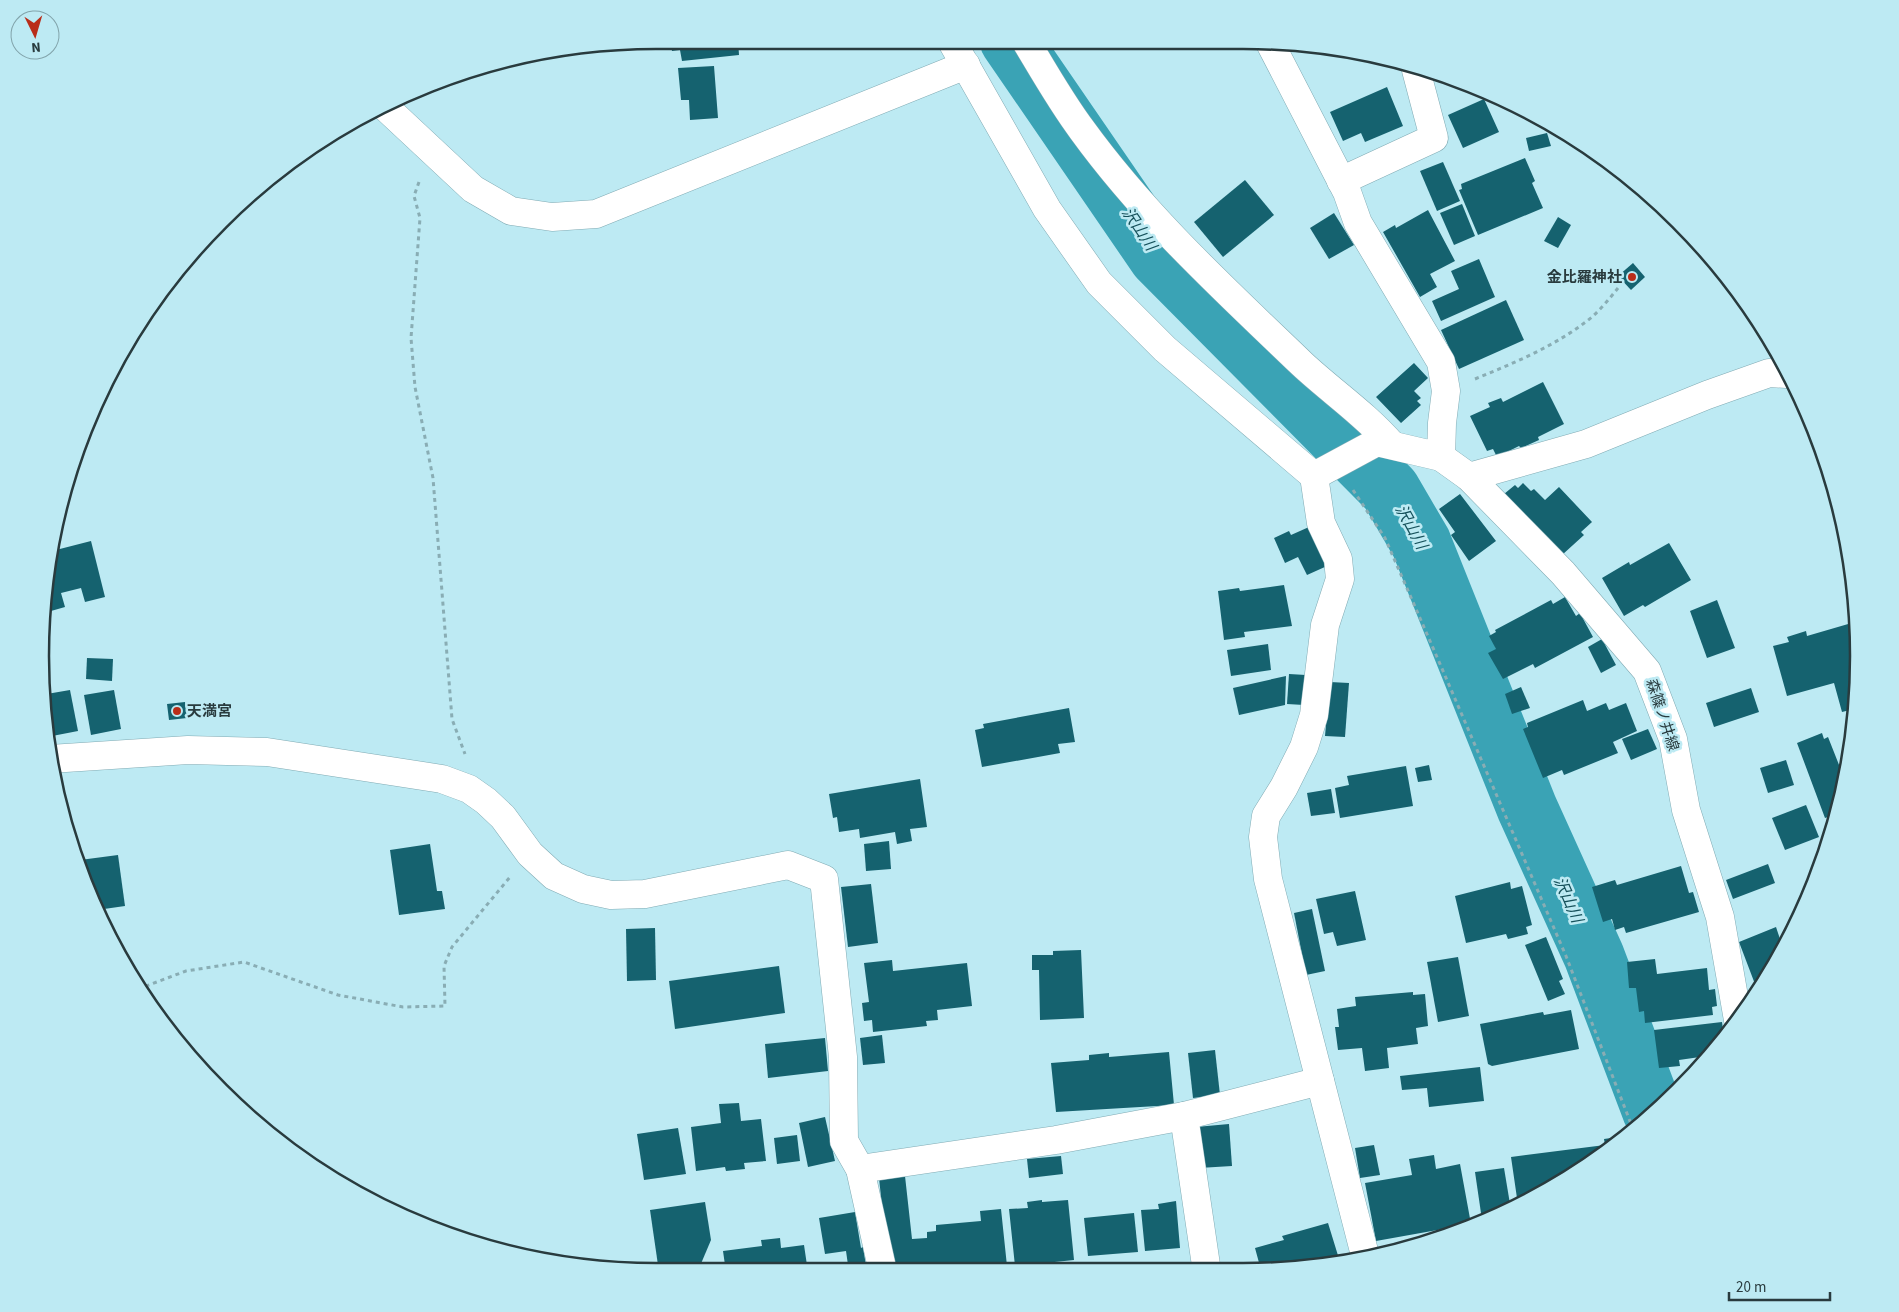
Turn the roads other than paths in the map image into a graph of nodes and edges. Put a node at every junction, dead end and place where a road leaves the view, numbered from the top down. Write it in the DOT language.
graph roads {
  1 [pos="956,49"];
  2 [pos="1032,49"];
  3 [pos="1273,50"];
  4 [pos="966,65"];
  5 [pos="1417,74"];
  6 [pos="389,110"];
  7 [pos="1341,181"];
  8 [pos="1781,374"];
  9 [pos="1384,444"];
  10 [pos="1441,457"];
  11 [pos="1329,468"];
  12 [pos="1469,477"];
  13 [pos="58,759"];
  14 [pos="1737,1008"];
  15 [pos="1320,1081"];
  16 [pos="1184,1116"];
  17 [pos="860,1169"];
  18 [pos="1364,1251"];
  19 [pos="881,1263"];
  20 [pos="1206,1263"];
  1 -- 4 [label="street"];
  2 -- 9 [label="street"];
  3 -- 7 [label="street"];
  4 -- 6 [label="street"];
  4 -- 11 [label="street"];
  5 -- 7 [label="street"];
  7 -- 10 [label="street"];
  8 -- 12 [label="street"];
  9 -- 10 [label="street"];
  9 -- 11 [label="street"];
  10 -- 12 [label="street, 森篠ノ井線"];
  11 -- 15 [label="street"];
  12 -- 14 [label="street, 森篠ノ井線"];
  13 -- 17 [label="street"];
  15 -- 16 [label="street"];
  15 -- 18 [label="street"];
  16 -- 17 [label="street"];
  16 -- 20 [label="street"];
  17 -- 19 [label="street"];
}
